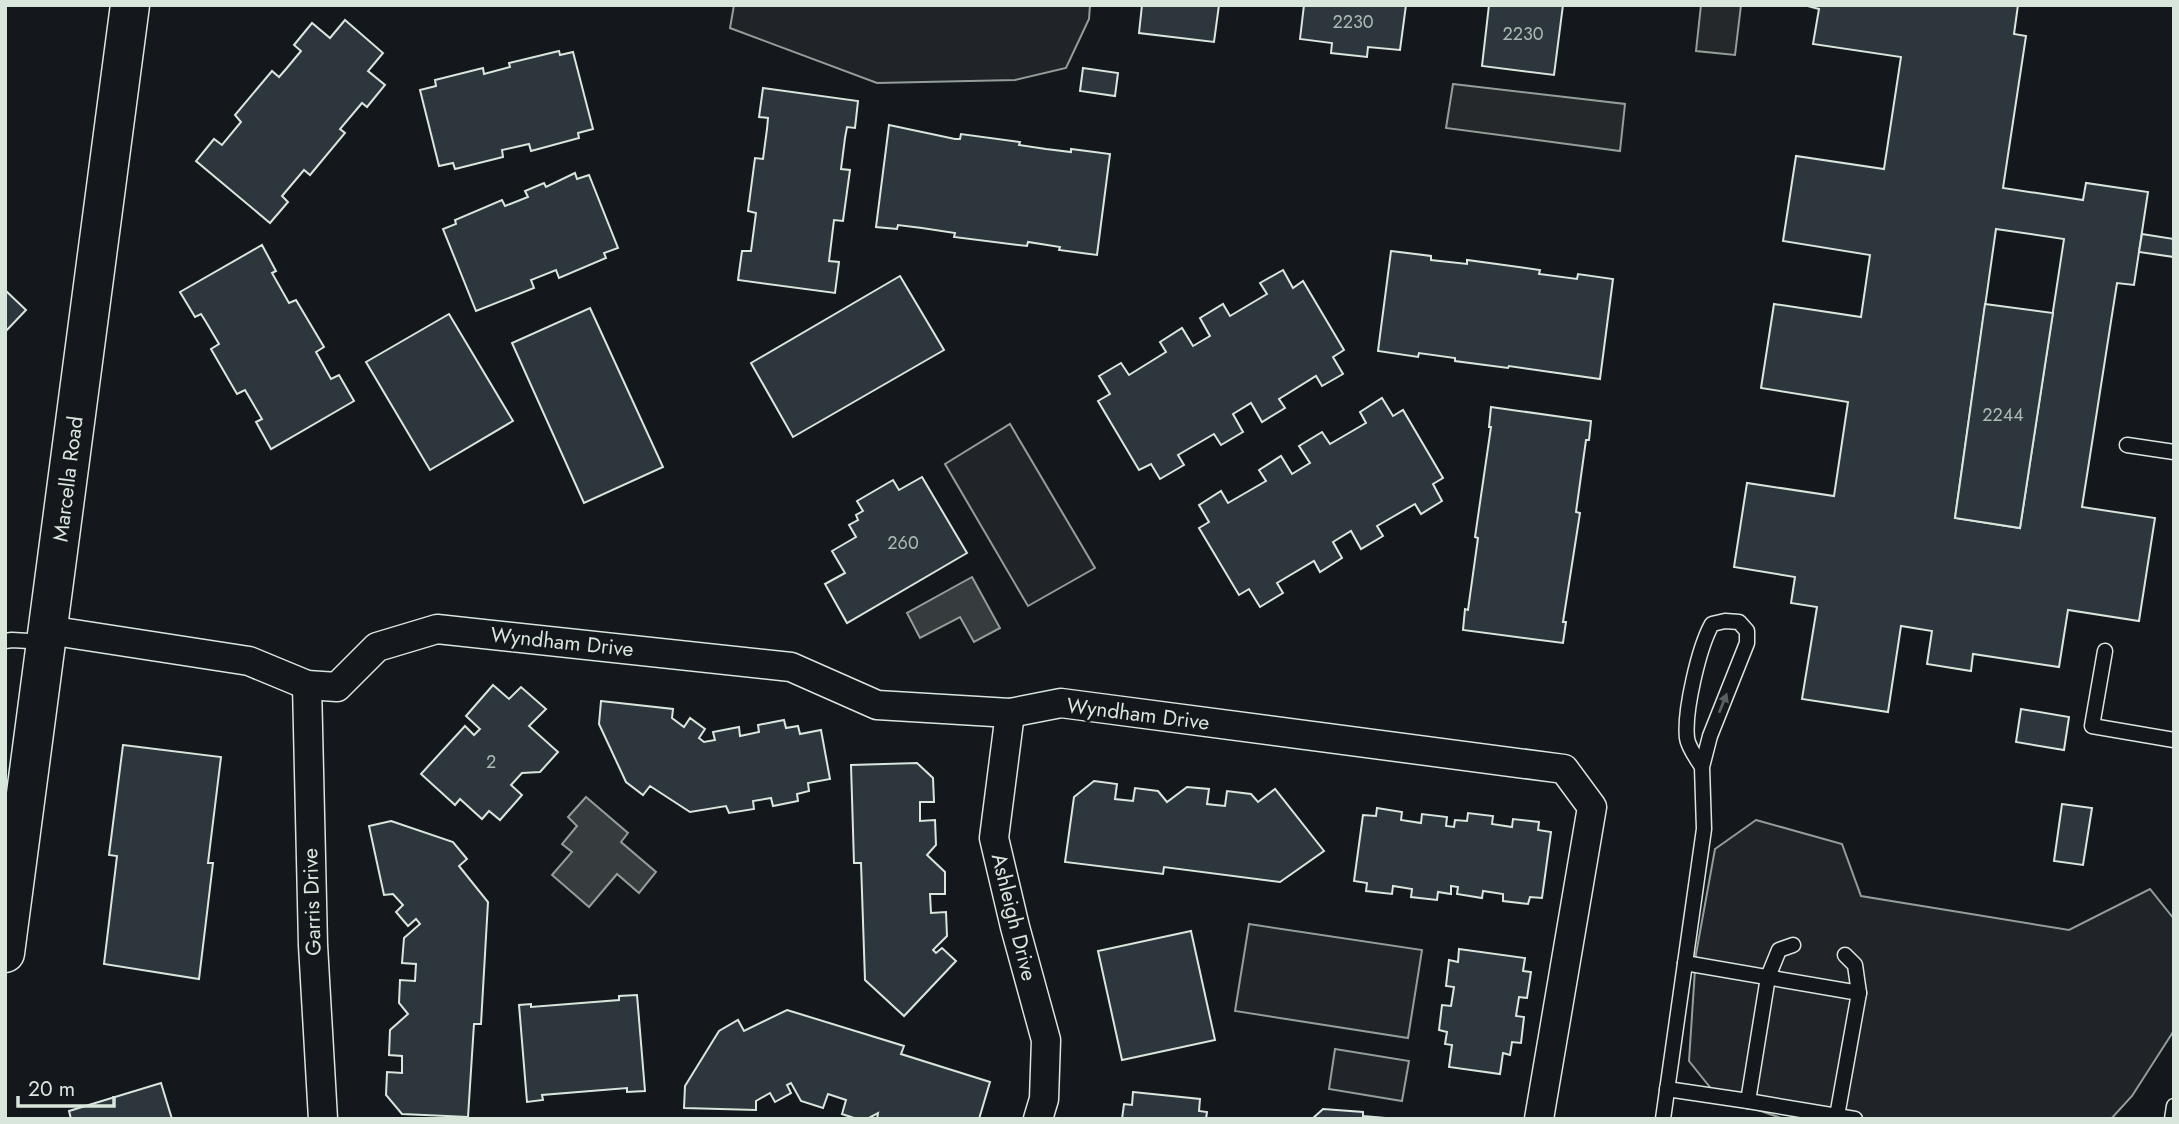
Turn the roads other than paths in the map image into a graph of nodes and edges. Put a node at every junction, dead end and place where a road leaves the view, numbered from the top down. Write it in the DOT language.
graph roads {
  1 [pos="130,5"];
  2 [pos="2126,445"];
  3 [pos="2174,452"];
  4 [pos="47,636"];
  5 [pos="5,641"];
  6 [pos="2105,651"];
  7 [pos="307,685"];
  8 [pos="1010,713"];
  9 [pos="2174,740"];
  10 [pos="1702,768"];
  11 [pos="1793,945"];
  12 [pos="5,953"];
  13 [pos="1845,954"];
  14 [pos="1685,963"];
  15 [pos="1768,977"];
  16 [pos="1859,993"];
  17 [pos="1667,1089"];
  18 [pos="1748,1101"];
  19 [pos="2174,1106"];
  20 [pos="1838,1116"];
  21 [pos="323,1119"];
  22 [pos="1038,1119"];
  23 [pos="1539,1119"];
  24 [pos="1663,1119"];
  25 [pos="1856,1119"];
  26 [pos="2172,1119"];
  1 -- 4 [label="street, Marcella Road"];
  2 -- 3 [label="lane"];
  4 -- 5 [label="lane"];
  4 -- 7 [label="street, Wyndham Drive"];
  4 -- 12 [label="street, Marcella Road"];
  6 -- 9 [label="lane"];
  7 -- 8 [label="street, Wyndham Drive"];
  7 -- 21 [label="street, Garris Drive"];
  8 -- 22 [label="street, Ashleigh Drive"];
  8 -- 23 [label="street, Wyndham Drive"];
  10 -- 10 [label="lane, one-way"];
  10 -- 14 [label="lane"];
  11 -- 15 [label="lane"];
  13 -- 16 [label="lane"];
  14 -- 15 [label="lane"];
  14 -- 17 [label="lane"];
  15 -- 16 [label="lane"];
  15 -- 18 [label="lane"];
  16 -- 20 [label="lane"];
  17 -- 18 [label="lane"];
  17 -- 24 [label="lane"];
  18 -- 20 [label="lane"];
  19 -- 26 [label="lane"];
  20 -- 25 [label="lane"];
}
